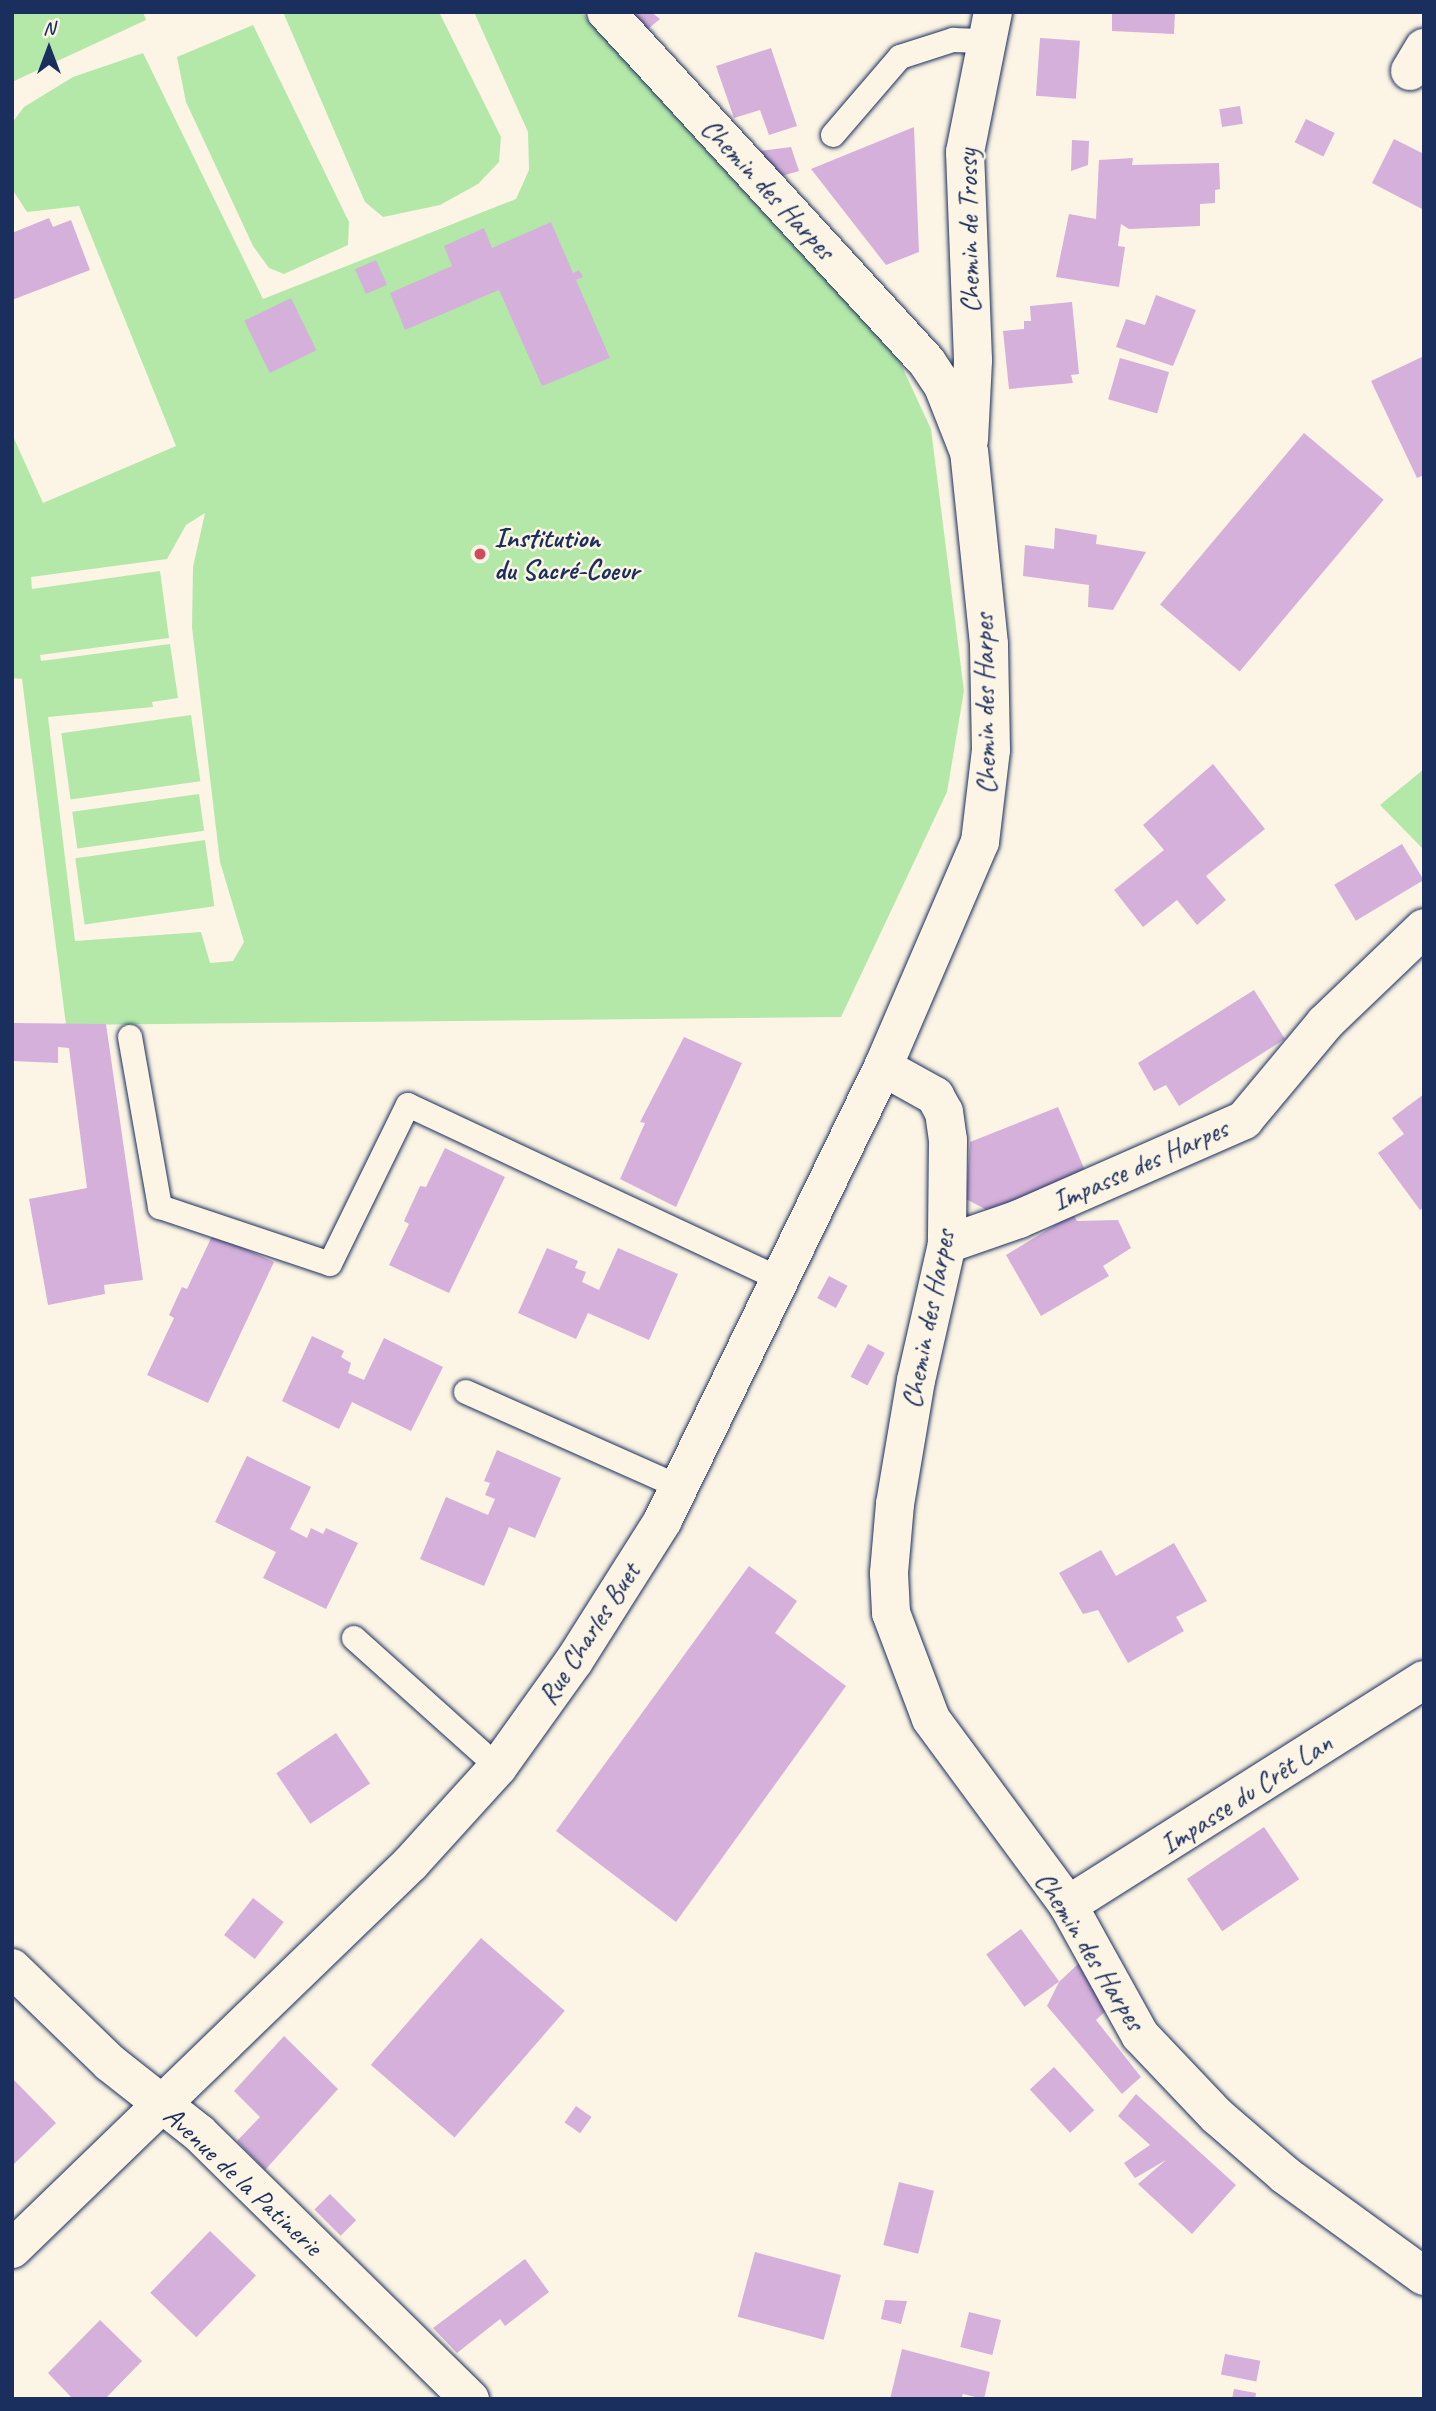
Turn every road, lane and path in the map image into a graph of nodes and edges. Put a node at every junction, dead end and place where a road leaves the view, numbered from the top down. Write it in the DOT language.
graph roads {
  1 [pos="606,12"];
  2 [pos="991,27"];
  3 [pos="833,135"];
  4 [pos="969,452"];
  5 [pos="1424,928"];
  6 [pos="130,1037"];
  7 [pos="883,1067"];
  8 [pos="947,1244"];
  9 [pos="779,1279"];
  10 [pos="466,1392"];
  11 [pos="679,1487"];
  12 [pos="354,1637"];
  13 [pos="1424,1681"];
  14 [pos="498,1767"];
  15 [pos="1068,1905"];
  16 [pos="12,1968"];
  17 [pos="159,2103"];
  18 [pos="12,2249"];
  19 [pos="1424,2276"];
  20 [pos="470,2399"];
  1 -- 4 [label="street, Chemin des Harpes"];
  2 -- 3 [label="lane"];
  2 -- 4 [label="street, Chemin de Trossy"];
  4 -- 7 [label="street, Chemin des Harpes"];
  5 -- 8 [label="street, Impasse des Harpes"];
  6 -- 9 [label="lane"];
  7 -- 8 [label="street, Chemin des Harpes"];
  7 -- 9 [label="street, Rue Charles Buet"];
  8 -- 15 [label="street, Chemin des Harpes"];
  9 -- 11 [label="street, Rue Charles Buet"];
  10 -- 11 [label="lane"];
  11 -- 14 [label="street, Rue Charles Buet"];
  12 -- 14 [label="lane"];
  13 -- 15 [label="street, Impasse du Crêt Lan"];
  14 -- 17 [label="street, Rue Charles Buet"];
  15 -- 19 [label="street, Chemin des Harpes"];
  16 -- 17 [label="street, Avenue de la Patinerie"];
  17 -- 18 [label="street, Rue Charles Buet"];
  17 -- 20 [label="street, Avenue de la Patinerie"];
}
